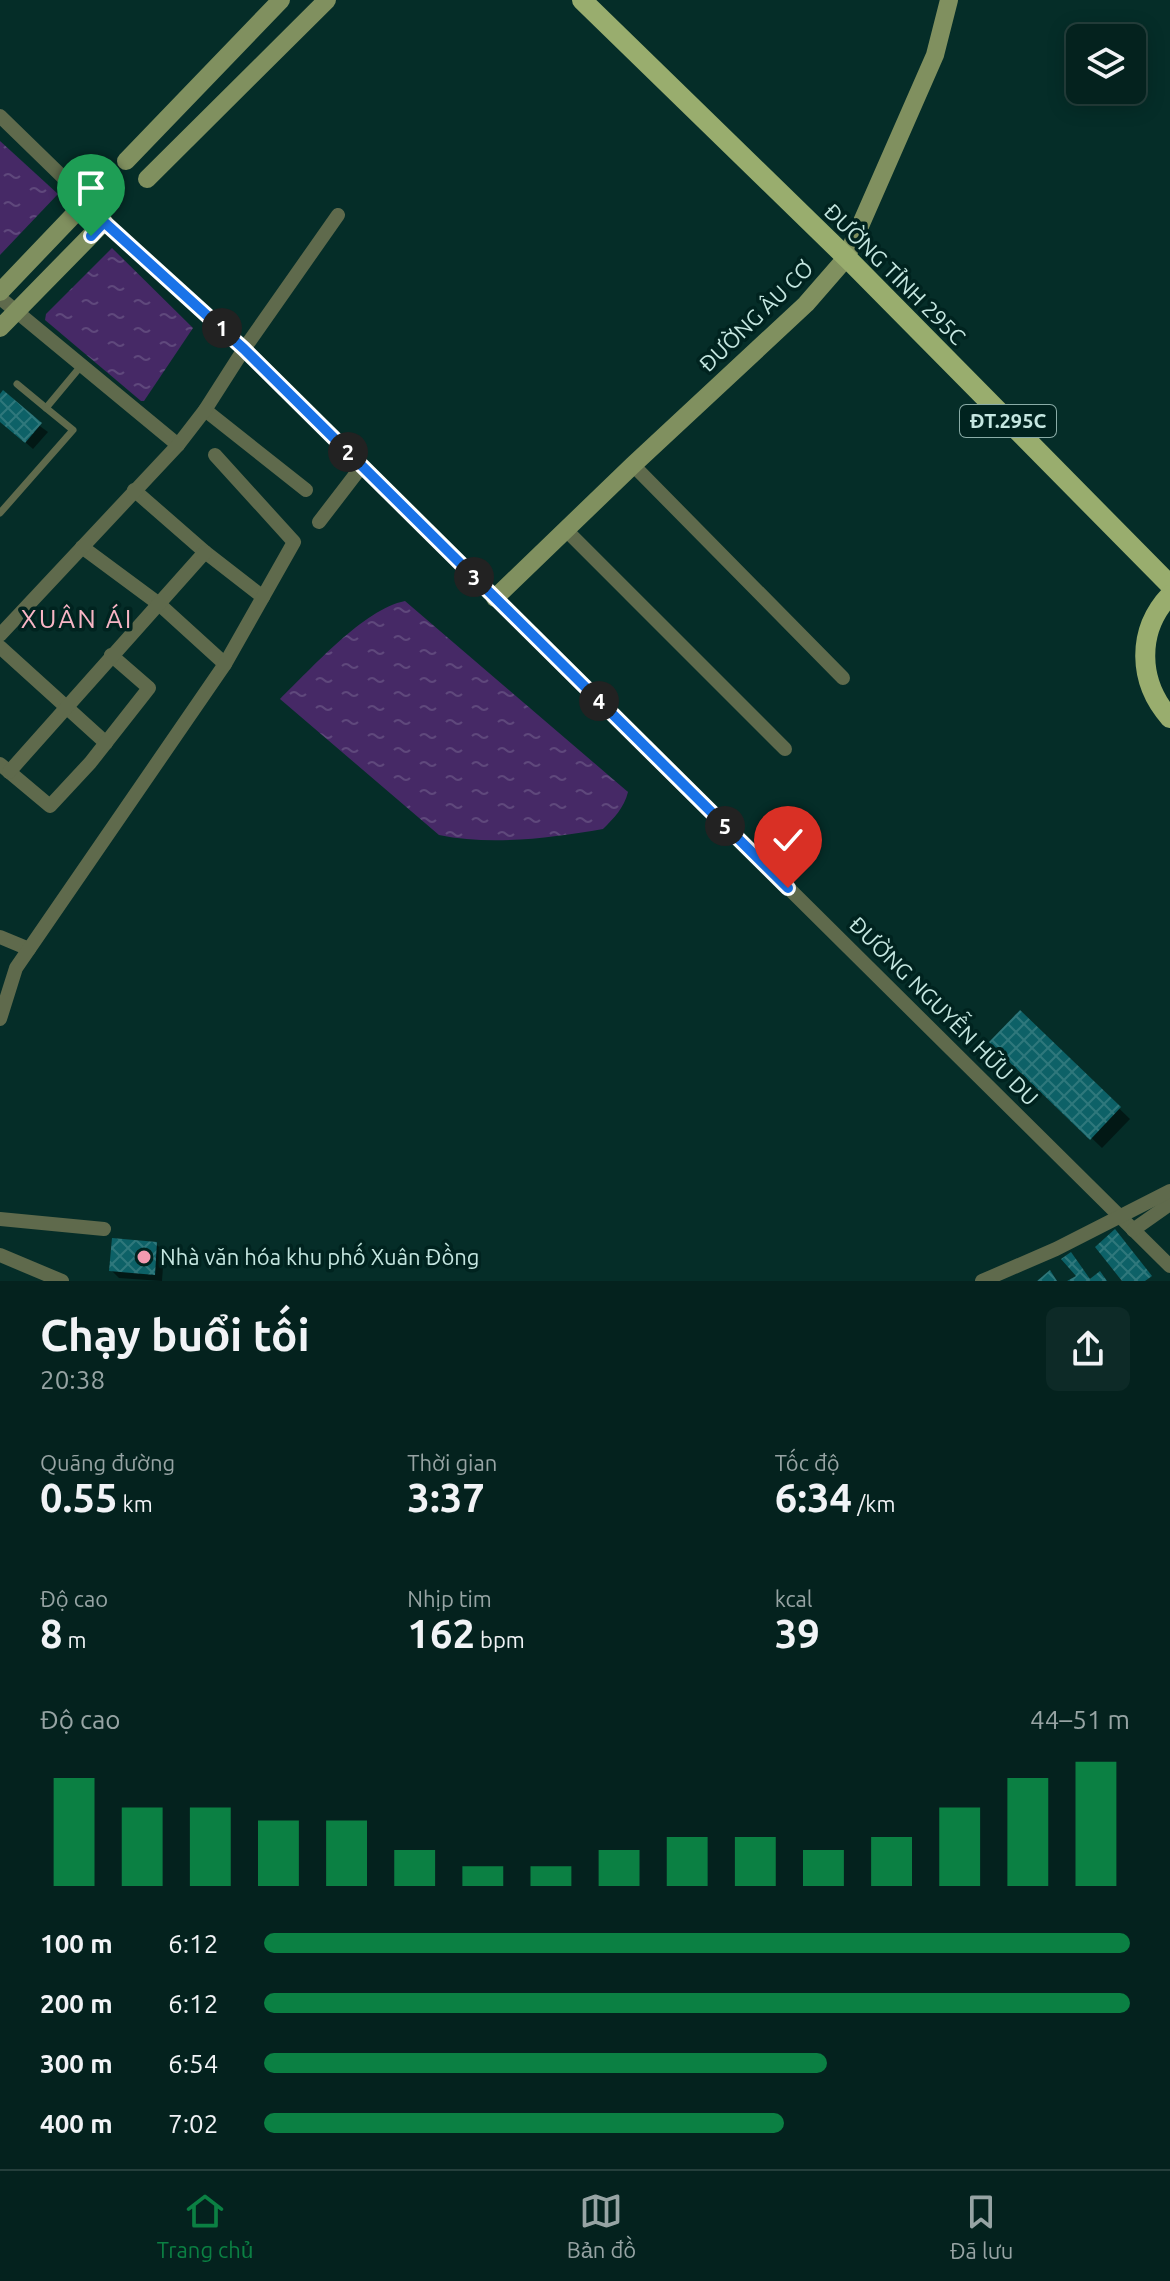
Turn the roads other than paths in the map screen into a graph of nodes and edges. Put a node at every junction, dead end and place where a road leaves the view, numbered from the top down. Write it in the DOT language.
graph roads {
  1 [pos="281,0"];
  2 [pos="327,0"];
  3 [pos="582,0"];
  4 [pos="949,0"];
  5 [pos="0,116"];
  6 [pos="126,161"];
  7 [pos="147,179"];
  8 [pos="86,202"];
  9 [pos="338,215"];
  10 [pos="104,222"];
  11 [pos="846,258"];
  12 [pos="0,292"];
  13 [pos="0,298"];
  14 [pos="16,312"];
  15 [pos="0,328"];
  16 [pos="244,349"];
  17 [pos="81,366"];
  18 [pos="17,384"];
  19 [pos="46,408"];
  20 [pos="205,410"];
  21 [pos="178,445"];
  22 [pos="215,455"];
  23 [pos="633,465"];
  24 [pos="362,466"];
  25 [pos="134,490"];
  26 [pos="306,490"];
  27 [pos="0,513"];
  28 [pos="319,522"];
  29 [pos="565,529"];
  30 [pos="82,547"];
  31 [pos="205,552"];
  32 [pos="1170,585"];
  33 [pos="1170,595"];
  34 [pos="263,597"];
  35 [pos="495,598"];
  36 [pos="159,604"];
  37 [pos="0,635"];
  38 [pos="0,647"];
  39 [pos="111,655"];
  40 [pos="225,664"];
  41 [pos="843,678"];
  42 [pos="65,708"];
  43 [pos="1170,718"];
  44 [pos="106,743"];
  45 [pos="785,749"];
  46 [pos="5,768"];
  47 [pos="0,937"];
  48 [pos="29,949"];
  49 [pos="0,965"];
  50 [pos="16,968"];
  51 [pos="0,1019"];
  52 [pos="1170,1191"];
  53 [pos="1170,1204"];
  54 [pos="1121,1217"];
  55 [pos="0,1219"];
  56 [pos="104,1229"];
  57 [pos="1133,1230"];
  58 [pos="0,1255"];
  59 [pos="1170,1266"];
  60 [pos="62,1281"];
  61 [pos="982,1281"];
  1 -- 6 [label="main road"];
  2 -- 7 [label="main road"];
  3 -- 11 [label="main road, ĐƯỜNG TỈNH 295C / ĐT.295C"];
  4 -- 11 [label="main road, ĐƯỜNG ÂU CƠ"];
  5 -- 8 [label="street, ĐƯỜNG NGUYỄN HỮU DU"];
  8 -- 10 [label="street, ĐƯỜNG NGUYỄN HỮU DU"];
  8 -- 12 [label="main road"];
  9 -- 16 [label="street"];
  10 -- 14 [label="main road"];
  10 -- 16 [label="street, ĐƯỜNG NGUYỄN HỮU DU"];
  11 -- 23 [label="main road, ĐƯỜNG ÂU CƠ"];
  11 -- 32 [label="main road, ĐƯỜNG TỈNH 295C / ĐT.295C"];
  13 -- 14 [label="street"];
  14 -- 15 [label="main road"];
  14 -- 17 [label="street"];
  16 -- 20 [label="street"];
  16 -- 24 [label="street, ĐƯỜNG NGUYỄN HỮU DU"];
  17 -- 19 [label="lane"];
  17 -- 21 [label="street"];
  18 -- 19 [label="lane"];
  19 -- 27 [label="lane"];
  20 -- 21 [label="street"];
  20 -- 26 [label="street"];
  21 -- 25 [label="street"];
  22 -- 34 [label="street"];
  23 -- 29 [label="main road, ĐƯỜNG ÂU CƠ"];
  23 -- 41 [label="street"];
  24 -- 28 [label="street"];
  24 -- 35 [label="street, ĐƯỜNG NGUYỄN HỮU DU"];
  25 -- 30 [label="street"];
  25 -- 31 [label="street"];
  29 -- 35 [label="main road, ĐƯỜNG ÂU CƠ"];
  29 -- 45 [label="street"];
  30 -- 36 [label="street"];
  30 -- 37 [label="street"];
  31 -- 34 [label="street"];
  31 -- 36 [label="street"];
  33 -- 43 [label="main road"];
  34 -- 40 [label="street"];
  35 -- 54 [label="street, ĐƯỜNG NGUYỄN HỮU DU"];
  36 -- 39 [label="street"];
  36 -- 40 [label="street"];
  38 -- 42 [label="street"];
  39 -- 42 [label="street"];
  39 -- 44 [label="street"];
  40 -- 48 [label="street"];
  42 -- 44 [label="street"];
  42 -- 46 [label="street"];
  44 -- 46 [label="street"];
  47 -- 48 [label="street"];
  48 -- 50 [label="street"];
  49 -- 50 [label="street"];
  50 -- 51 [label="street"];
  52 -- 54 [label="street"];
  53 -- 57 [label="street"];
  54 -- 57 [label="street, ĐƯỜNG NGUYỄN HỮU DU"];
  54 -- 61 [label="street"];
  55 -- 56 [label="street"];
  57 -- 59 [label="street, ĐƯỜNG NGUYỄN HỮU DU"];
  58 -- 60 [label="street"];
}
